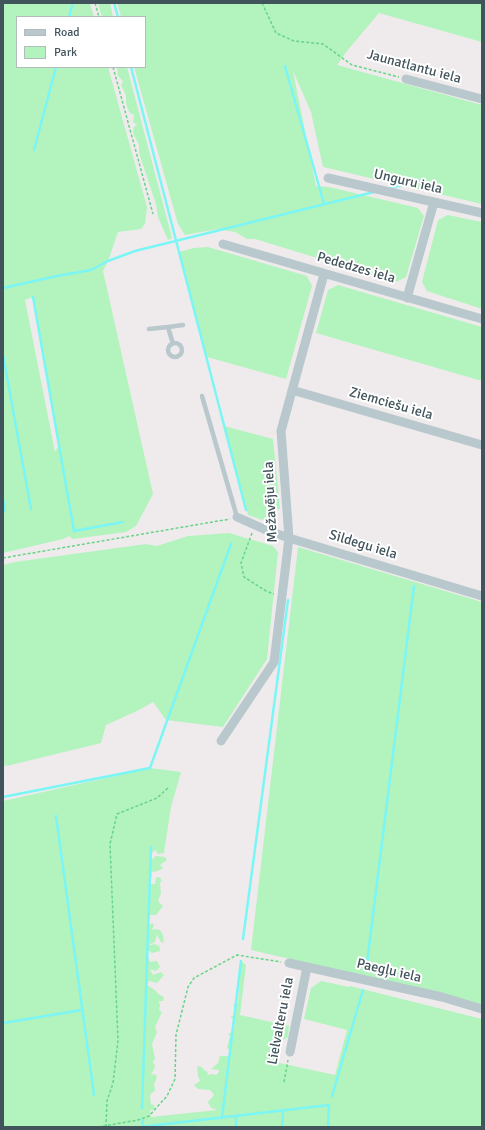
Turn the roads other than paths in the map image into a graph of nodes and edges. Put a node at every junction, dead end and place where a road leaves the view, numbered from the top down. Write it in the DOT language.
graph roads {
  1 [pos="406,79"];
  2 [pos="482,99"];
  3 [pos="328,178"];
  4 [pos="434,202"];
  5 [pos="482,213"];
  6 [pos="223,244"];
  7 [pos="324,274"];
  8 [pos="407,298"];
  9 [pos="482,319"];
  10 [pos="183,325"];
  11 [pos="168,327"];
  12 [pos="150,329"];
  13 [pos="173,344"];
  14 [pos="292,390"];
  15 [pos="202,396"];
  16 [pos="482,445"];
  17 [pos="237,518"];
  18 [pos="289,538"];
  19 [pos="482,596"];
  20 [pos="221,741"];
  21 [pos="289,963"];
  22 [pos="307,967"];
  23 [pos="482,1009"];
  24 [pos="290,1052"];
  1 -- 2 [label="street, Jaunatlantu iela"];
  3 -- 4 [label="street, Unguru iela"];
  4 -- 5 [label="street, Unguru iela"];
  4 -- 8 [label="street"];
  6 -- 7 [label="street, Pededzes iela"];
  7 -- 8 [label="street, Pededzes iela"];
  7 -- 14 [label="street, Mežavēju iela"];
  8 -- 9 [label="street, Pededzes iela"];
  10 -- 11 [label="lane"];
  11 -- 12 [label="lane"];
  11 -- 13 [label="lane"];
  14 -- 16 [label="street, Ziemciešu iela"];
  14 -- 18 [label="street, Mežavēju iela"];
  15 -- 17 [label="lane"];
  17 -- 18 [label="street, Sildegu iela"];
  18 -- 19 [label="street, Sildegu iela"];
  18 -- 20 [label="street, Mežavēju iela"];
  21 -- 22 [label="street, Paegļu iela"];
  22 -- 23 [label="street, Paegļu iela"];
  22 -- 24 [label="street, Lielvalteru iela"];
}
